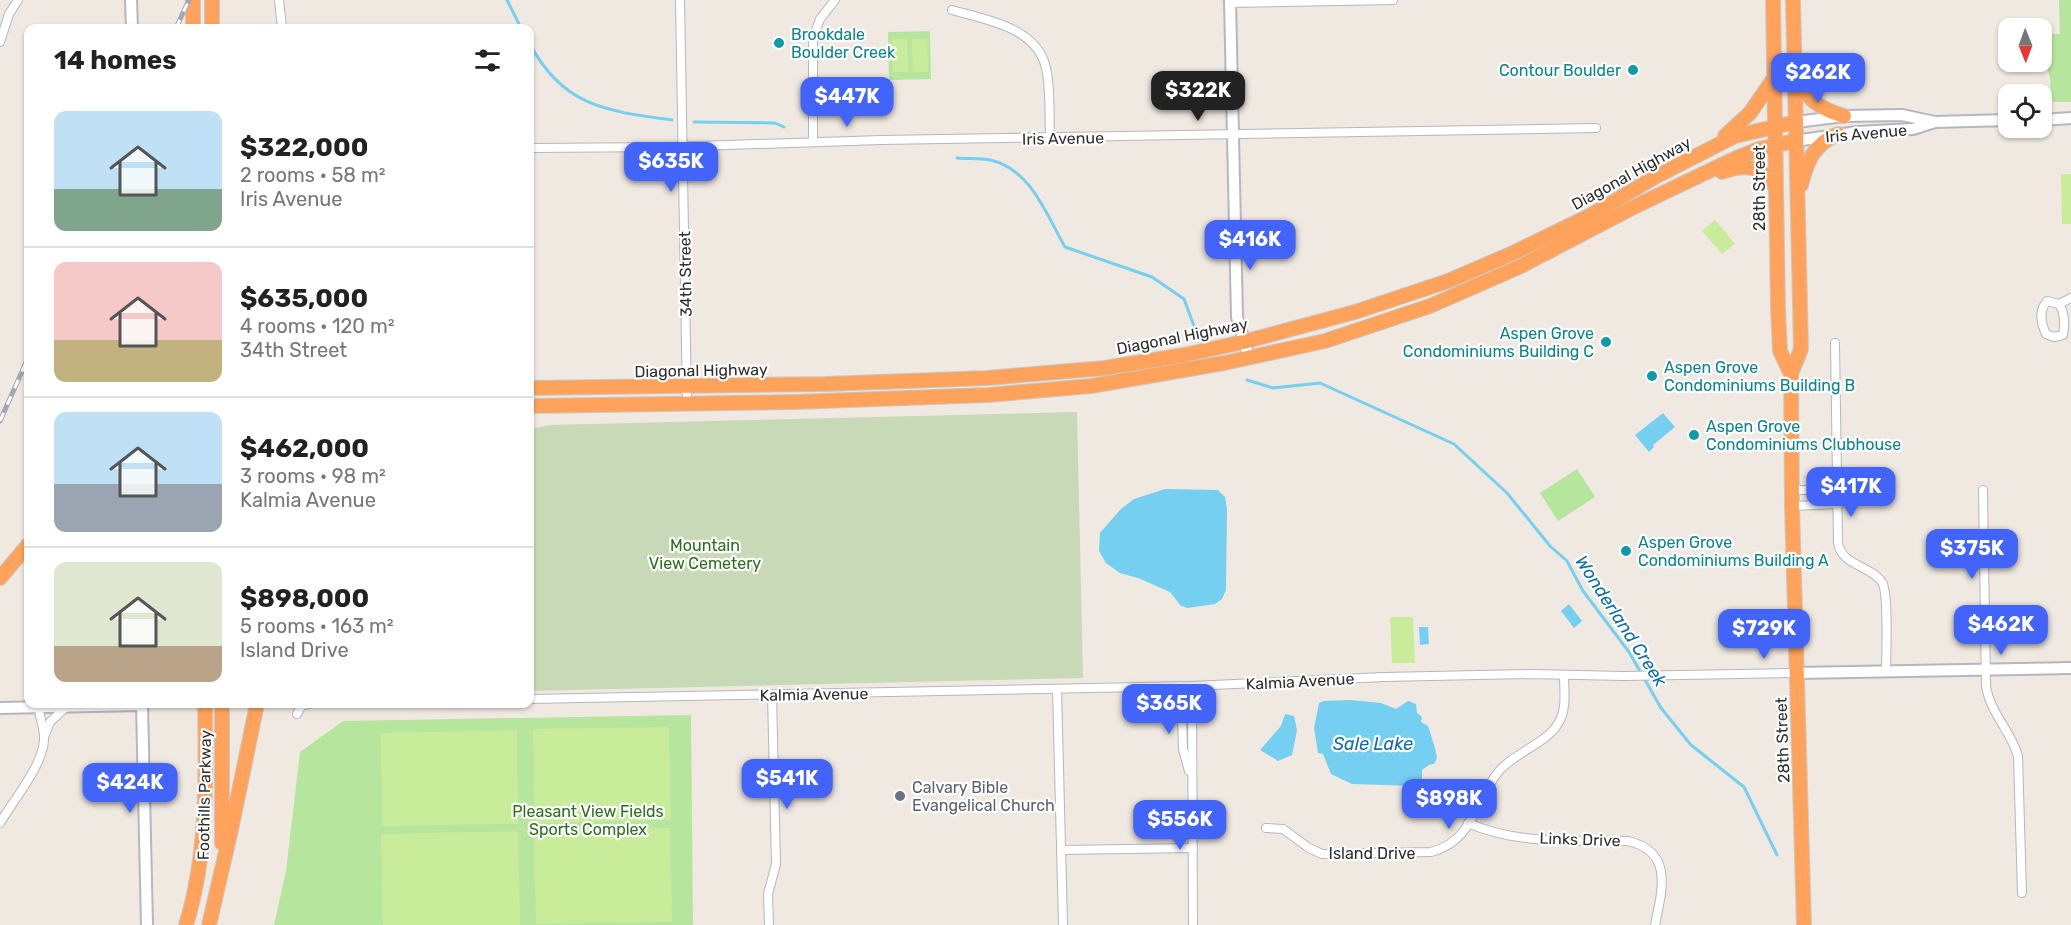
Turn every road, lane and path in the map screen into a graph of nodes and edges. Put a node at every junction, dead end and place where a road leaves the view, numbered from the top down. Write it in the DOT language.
graph roads {
  1 [pos="18,0"];
  2 [pos="131,0"];
  3 [pos="193,0"];
  4 [pos="212,0"];
  5 [pos="279,0"];
  6 [pos="680,0"];
  7 [pos="835,0"];
  8 [pos="1393,0"];
  9 [pos="1773,0"];
  10 [pos="1793,0"];
  11 [pos="1230,2"];
  12 [pos="952,9"];
  13 [pos="132,24"];
  14 [pos="193,24"];
  15 [pos="212,24"];
  16 [pos="282,24"];
  17 [pos="0,42"];
  18 [pos="1796,74"];
  19 [pos="1774,78"];
  20 [pos="1844,116"];
  21 [pos="2071,118"];
  22 [pos="2052,119"];
  23 [pos="1998,120"];
  24 [pos="1796,122"];
  25 [pos="1935,122"];
  26 [pos="1775,126"];
  27 [pos="1596,128"];
  28 [pos="1232,134"];
  29 [pos="1839,134"];
  30 [pos="1050,138"];
  31 [pos="1795,141"];
  32 [pos="813,142"];
  33 [pos="683,146"];
  34 [pos="1714,146"];
  35 [pos="1775,146"];
  36 [pos="534,148"];
  37 [pos="1775,186"];
  38 [pos="1670,191"];
  39 [pos="1797,202"];
  40 [pos="2071,298"];
  41 [pos="2059,304"];
  42 [pos="1243,342"];
  43 [pos="1835,343"];
  44 [pos="1249,358"];
  45 [pos="1791,374"];
  46 [pos="987,378"];
  47 [pos="687,386"];
  48 [pos="534,388"];
  49 [pos="988,395"];
  50 [pos="687,404"];
  51 [pos="534,406"];
  52 [pos="1792,490"];
  53 [pos="1983,490"];
  54 [pos="1838,493"];
  55 [pos="1838,504"];
  56 [pos="1792,506"];
  57 [pos="24,550"];
  58 [pos="0,578"];
  59 [pos="2071,668"];
  60 [pos="1986,670"];
  61 [pos="1886,672"];
  62 [pos="1797,673"];
  63 [pos="1564,676"];
  64 [pos="1181,686"];
  65 [pos="1192,686"];
  66 [pos="1058,689"];
  67 [pos="772,695"];
  68 [pos="534,699"];
  69 [pos="24,707"];
  70 [pos="0,708"];
  71 [pos="39,708"];
  72 [pos="65,708"];
  73 [pos="142,708"];
  74 [pos="205,708"];
  75 [pos="222,708"];
  76 [pos="256,708"];
  77 [pos="300,708"];
  78 [pos="297,714"];
  79 [pos="44,737"];
  80 [pos="1192,778"];
  81 [pos="0,823"];
  82 [pos="1468,824"];
  83 [pos="1266,828"];
  84 [pos="1193,848"];
  85 [pos="1061,850"];
  86 [pos="218,887"];
  87 [pos="2022,893"];
  88 [pos="147,925"];
  89 [pos="186,925"];
  90 [pos="209,925"];
  91 [pos="769,925"];
  92 [pos="1063,925"];
  93 [pos="1193,925"];
  94 [pos="1655,925"];
  95 [pos="1804,925"];
  1 -- 17 [label="street"];
  2 -- 13 [label="main road"];
  3 -- 14 [label="highway"];
  4 -- 15 [label="highway"];
  5 -- 16 [label="street"];
  6 -- 33 [label="street, 34th Street"];
  7 -- 32 [label="street"];
  8 -- 11 [label="street"];
  9 -- 19 [label="highway, 28th Street"];
  10 -- 18 [label="highway, 28th Street"];
  11 -- 28 [label="main road"];
  12 -- 30 [label="street"];
  18 -- 20 [label="highway"];
  18 -- 24 [label="highway, 28th Street"];
  19 -- 26 [label="highway, 28th Street"];
  19 -- 34 [label="highway"];
  20 -- 24 [label="main road, Iris Avenue"];
  20 -- 25 [label="main road, Iris Avenue"];
  21 -- 22 [label="main road"];
  23 -- 25 [label="main road, Iris Avenue"];
  24 -- 26 [label="highway, Diagonal Highway"];
  24 -- 31 [label="highway, 28th Street"];
  25 -- 29 [label="main road, Iris Avenue"];
  26 -- 34 [label="highway, Diagonal Highway"];
  26 -- 35 [label="highway, 28th Street"];
  27 -- 28 [label="street, Iris Avenue"];
  28 -- 30 [label="street, Iris Avenue"];
  28 -- 42 [label="main road"];
  29 -- 31 [label="main road, Iris Avenue"];
  29 -- 39 [label="highway"];
  30 -- 32 [label="street, Iris Avenue"];
  31 -- 35 [label="highway, Diagonal Highway"];
  31 -- 39 [label="highway, 28th Street"];
  32 -- 33 [label="street, Iris Avenue"];
  33 -- 36 [label="street, Iris Avenue"];
  33 -- 47 [label="street, 34th Street"];
  34 -- 42 [label="highway, Diagonal Highway"];
  35 -- 37 [label="highway, 28th Street"];
  35 -- 38 [label="highway, Diagonal Highway"];
  37 -- 38 [label="highway"];
  37 -- 45 [label="highway, 28th Street"];
  38 -- 44 [label="highway, Diagonal Highway"];
  39 -- 45 [label="highway, 28th Street"];
  40 -- 41 [label="street"];
  41 -- 41 [label="street"];
  42 -- 44 [label="main road"];
  42 -- 46 [label="highway, Diagonal Highway"];
  43 -- 54 [label="street"];
  44 -- 49 [label="highway, Diagonal Highway"];
  45 -- 52 [label="highway, 28th Street"];
  46 -- 47 [label="highway, Diagonal Highway"];
  46 -- 49 [label="highway"];
  47 -- 48 [label="highway, Diagonal Highway"];
  47 -- 50 [label="street, 34th Street"];
  49 -- 50 [label="highway, Diagonal Highway"];
  50 -- 51 [label="highway, Diagonal Highway"];
  52 -- 54 [label="street"];
  52 -- 56 [label="highway, 28th Street"];
  53 -- 60 [label="street"];
  54 -- 55 [label="street"];
  55 -- 56 [label="street"];
  55 -- 61 [label="street"];
  56 -- 62 [label="highway, 28th Street"];
  57 -- 58 [label="highway"];
  59 -- 60 [label="main road, Kalmia Avenue"];
  60 -- 61 [label="main road, Kalmia Avenue"];
  60 -- 87 [label="street"];
  61 -- 62 [label="main road, Kalmia Avenue"];
  62 -- 63 [label="street, Kalmia Avenue"];
  62 -- 95 [label="highway, 28th Street"];
  63 -- 65 [label="street, Kalmia Avenue"];
  63 -- 82 [label="street, Island Drive"];
  64 -- 65 [label="street, Kalmia Avenue"];
  64 -- 66 [label="street, Kalmia Avenue"];
  64 -- 80 [label="street"];
  65 -- 80 [label="street"];
  66 -- 67 [label="street, Kalmia Avenue"];
  66 -- 85 [label="street"];
  67 -- 68 [label="street, Kalmia Avenue"];
  67 -- 91 [label="street"];
  69 -- 70 [label="main road"];
  71 -- 79 [label="street"];
  72 -- 79 [label="street"];
  73 -- 88 [label="main road"];
  74 -- 89 [label="highway, Foothills Parkway"];
  75 -- 86 [label="highway, Foothills Parkway"];
  76 -- 86 [label="highway"];
  77 -- 78 [label="street"];
  79 -- 81 [label="street"];
  80 -- 84 [label="street"];
  82 -- 83 [label="street, Island Drive"];
  82 -- 94 [label="street, Links Drive"];
  84 -- 85 [label="street"];
  84 -- 93 [label="street"];
  85 -- 92 [label="street"];
  86 -- 90 [label="highway"];
}
